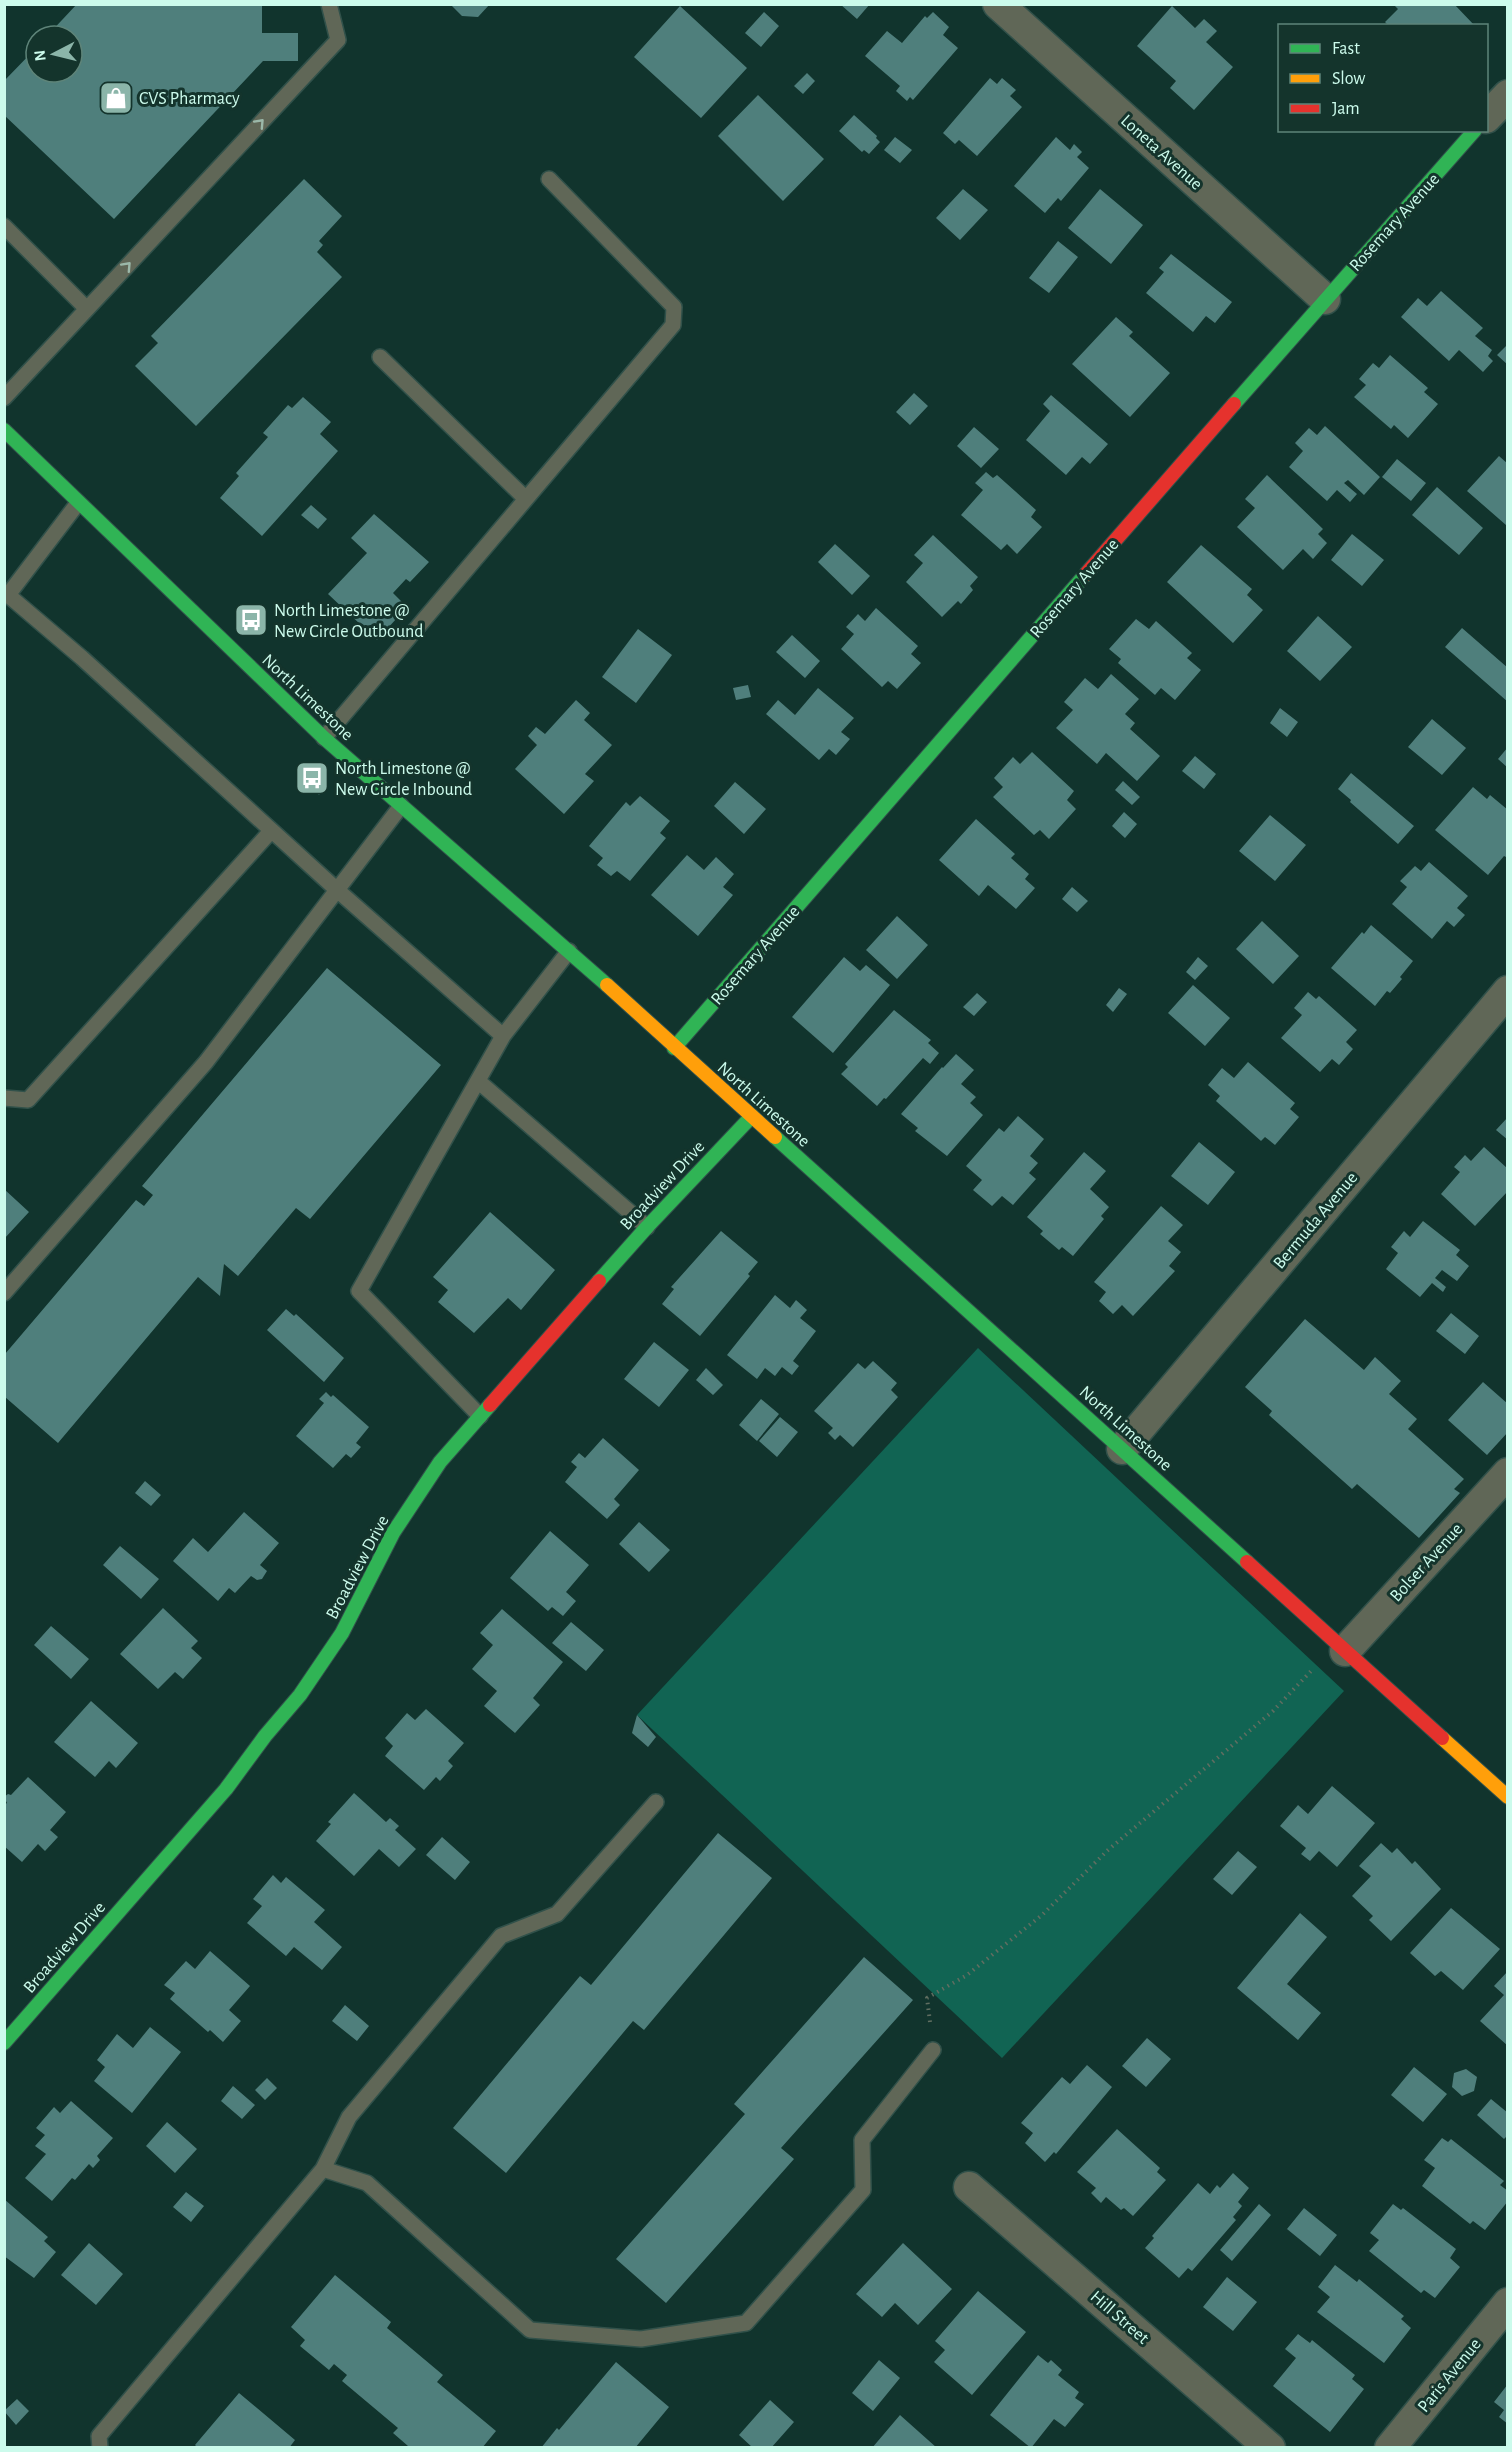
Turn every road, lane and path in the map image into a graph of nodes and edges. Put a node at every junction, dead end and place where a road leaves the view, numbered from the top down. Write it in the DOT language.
graph roads {
  1 [pos="329,4"];
  2 [pos="998,4"];
  3 [pos="1508,94"];
  4 [pos="1488,116"];
  5 [pos="1473,132"];
  6 [pos="549,179"];
  7 [pos="4,226"];
  8 [pos="1325,298"];
  9 [pos="87,309"];
  10 [pos="380,357"];
  11 [pos="4,398"];
  12 [pos="4,429"];
  13 [pos="526,499"];
  14 [pos="78,503"];
  15 [pos="6,597"];
  16 [pos="324,738"];
  17 [pos="401,806"];
  18 [pos="271,831"];
  19 [pos="336,889"];
  20 [pos="569,951"];
  21 [pos="1508,991"];
  22 [pos="503,1036"];
  23 [pos="675,1048"];
  24 [pos="478,1081"];
  25 [pos="4,1098"];
  26 [pos="752,1116"];
  27 [pos="646,1227"];
  28 [pos="4,1293"];
  29 [pos="480,1416"];
  30 [pos="1122,1449"];
  31 [pos="1508,1473"];
  32 [pos="1340,1646"];
  33 [pos="1508,1797"];
  34 [pos="656,1802"];
  35 [pos="4,2043"];
  36 [pos="933,2050"];
  37 [pos="323,2169"];
  38 [pos="969,2187"];
  39 [pos="1508,2303"];
  40 [pos="100,2448"];
  41 [pos="1270,2448"];
  42 [pos="1390,2448"];
  9 -- 1 [label="lane, one-way"];
  2 -- 8 [label="street, Loneta Avenue"];
  3 -- 4 [label="street"];
  5 -- 8 [label="street, Rosemary Avenue"];
  6 -- 13 [label="lane"];
  7 -- 9 [label="lane"];
  8 -- 23 [label="street, Rosemary Avenue"];
  9 -- 11 [label="lane"];
  10 -- 13 [label="lane"];
  12 -- 14 [label="street, North Limestone"];
  13 -- 16 [label="lane"];
  14 -- 15 [label="lane"];
  14 -- 16 [label="street, North Limestone"];
  15 -- 18 [label="lane"];
  16 -- 17 [label="street, North Limestone"];
  17 -- 19 [label="lane"];
  17 -- 20 [label="street, North Limestone"];
  18 -- 19 [label="lane"];
  18 -- 25 [label="lane"];
  19 -- 22 [label="lane"];
  19 -- 28 [label="lane"];
  20 -- 22 [label="lane"];
  20 -- 23 [label="street, North Limestone"];
  21 -- 30 [label="street, Bermuda Avenue"];
  22 -- 24 [label="lane"];
  23 -- 26 [label="street, North Limestone"];
  24 -- 27 [label="lane"];
  24 -- 29 [label="lane"];
  26 -- 27 [label="street, Broadview Drive"];
  26 -- 30 [label="street, North Limestone"];
  27 -- 29 [label="street, Broadview Drive"];
  29 -- 35 [label="street, Broadview Drive"];
  30 -- 32 [label="street, North Limestone"];
  31 -- 32 [label="street, Bolser Avenue"];
  32 -- 33 [label="street, North Limestone"];
  32 -- 36 [label="path"];
  34 -- 37 [label="lane"];
  36 -- 37 [label="lane"];
  37 -- 40 [label="lane"];
  38 -- 41 [label="street, Hill Street"];
  39 -- 42 [label="street, Paris Avenue"];
}
